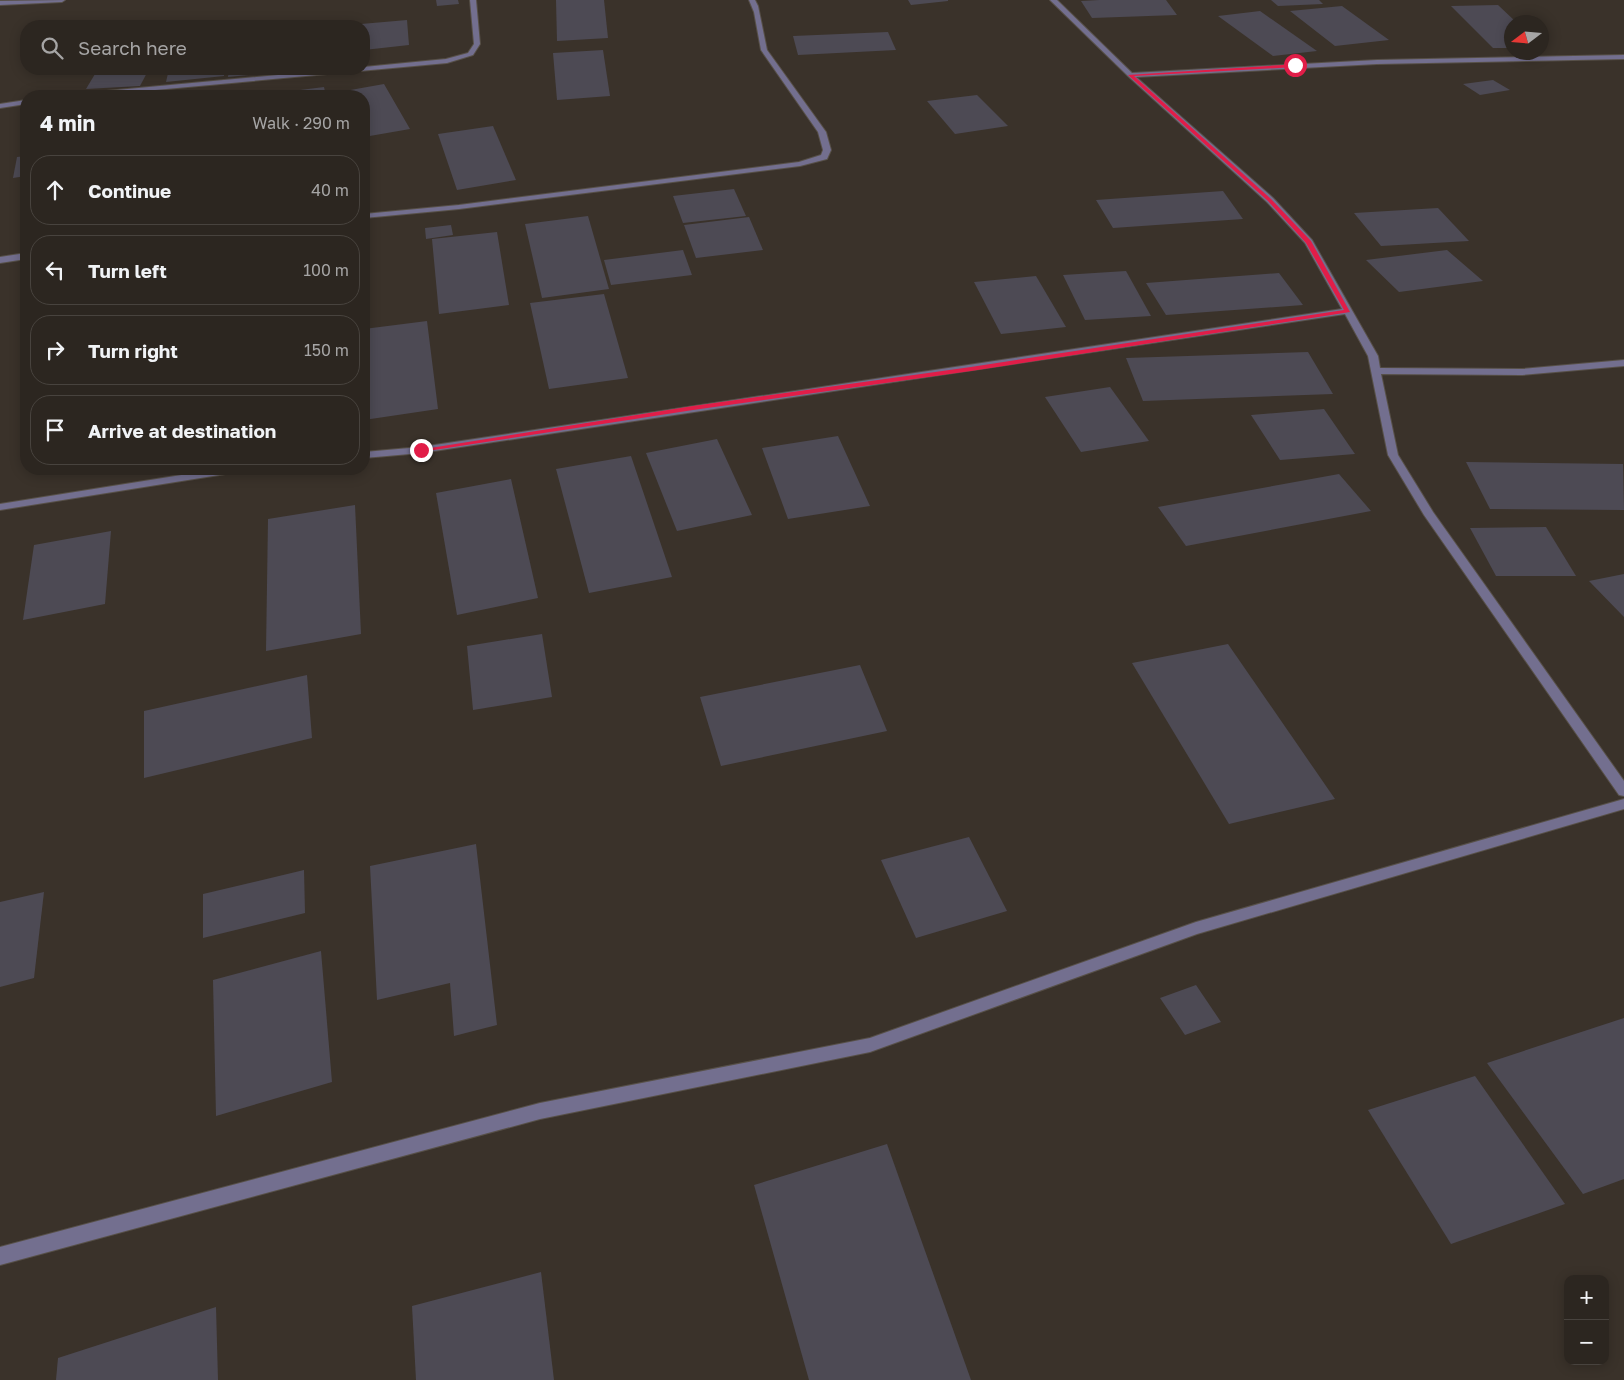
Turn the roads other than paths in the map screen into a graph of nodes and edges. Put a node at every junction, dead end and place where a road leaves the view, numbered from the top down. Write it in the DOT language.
graph roads {
  1 [pos="62,0"];
  2 [pos="473,0"];
  3 [pos="752,0"];
  4 [pos="1053,0"];
  5 [pos="0,3"];
  6 [pos="1624,57"];
  7 [pos="370,68"];
  8 [pos="291,75"];
  9 [pos="1130,75"];
  10 [pos="119,90"];
  11 [pos="20,103"];
  12 [pos="0,106"];
  13 [pos="370,215"];
  14 [pos="20,257"];
  15 [pos="0,260"];
  16 [pos="1348,311"];
  17 [pos="1624,363"];
  18 [pos="1376,371"];
  19 [pos="370,454"];
  20 [pos="200,475"];
  21 [pos="0,507"];
  22 [pos="1624,791"];
  23 [pos="1624,804"];
  24 [pos="0,1256"];
  1 -- 5 [label="street"];
  2 -- 7 [label="street"];
  3 -- 13 [label="street"];
  4 -- 9 [label="street"];
  6 -- 9 [label="street"];
  8 -- 10 [label="street"];
  9 -- 16 [label="street"];
  11 -- 12 [label="street"];
  14 -- 15 [label="street"];
  16 -- 18 [label="street"];
  16 -- 19 [label="street"];
  17 -- 18 [label="street"];
  18 -- 22 [label="street"];
  20 -- 21 [label="street"];
  23 -- 24 [label="street"];
}
